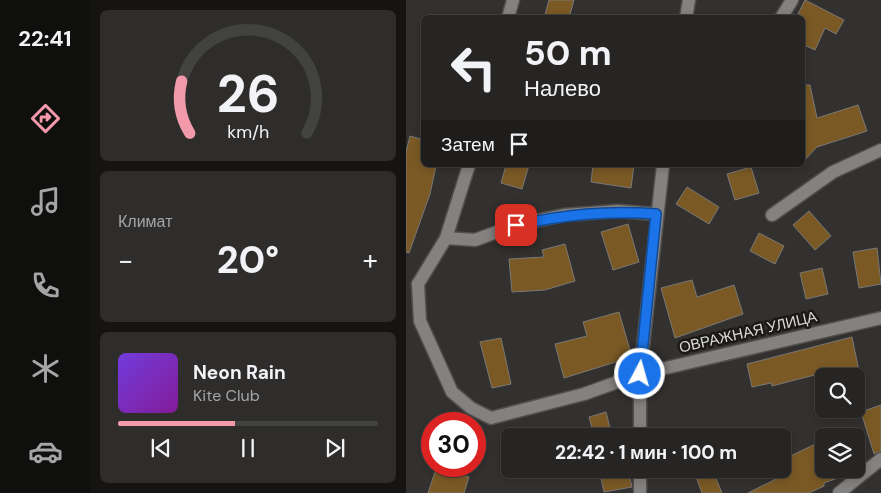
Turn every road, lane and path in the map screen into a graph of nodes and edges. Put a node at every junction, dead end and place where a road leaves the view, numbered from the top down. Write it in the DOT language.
graph roads {
  1 [pos="513,0"];
  2 [pos="689,0"];
  3 [pos="792,0"];
  4 [pos="509,15"];
  5 [pos="686,15"];
  6 [pos="783,15"];
  7 [pos="881,150"];
  8 [pos="468,167"];
  9 [pos="663,167"];
  10 [pos="656,214"];
  11 [pos="772,215"];
  12 [pos="446,238"];
  13 [pos="412,281"];
  14 [pos="881,318"];
  15 [pos="640,374"];
  16 [pos="640,428"];
  17 [pos="881,459"];
  18 [pos="640,478"];
  19 [pos="640,493"];
  20 [pos="840,493"];
  1 -- 4 [label="street"];
  2 -- 5 [label="street"];
  3 -- 6 [label="street"];
  7 -- 11 [label="street"];
  8 -- 12 [label="street"];
  9 -- 10 [label="street"];
  10 -- 12 [label="street"];
  10 -- 15 [label="street"];
  12 -- 13 [label="street"];
  13 -- 15 [label="street, ОВРАЖНАЯ УЛИЦА"];
  14 -- 15 [label="street, ОВРАЖНАЯ УЛИЦА"];
  15 -- 16 [label="street"];
  17 -- 20 [label="street"];
  18 -- 19 [label="street"];
}
